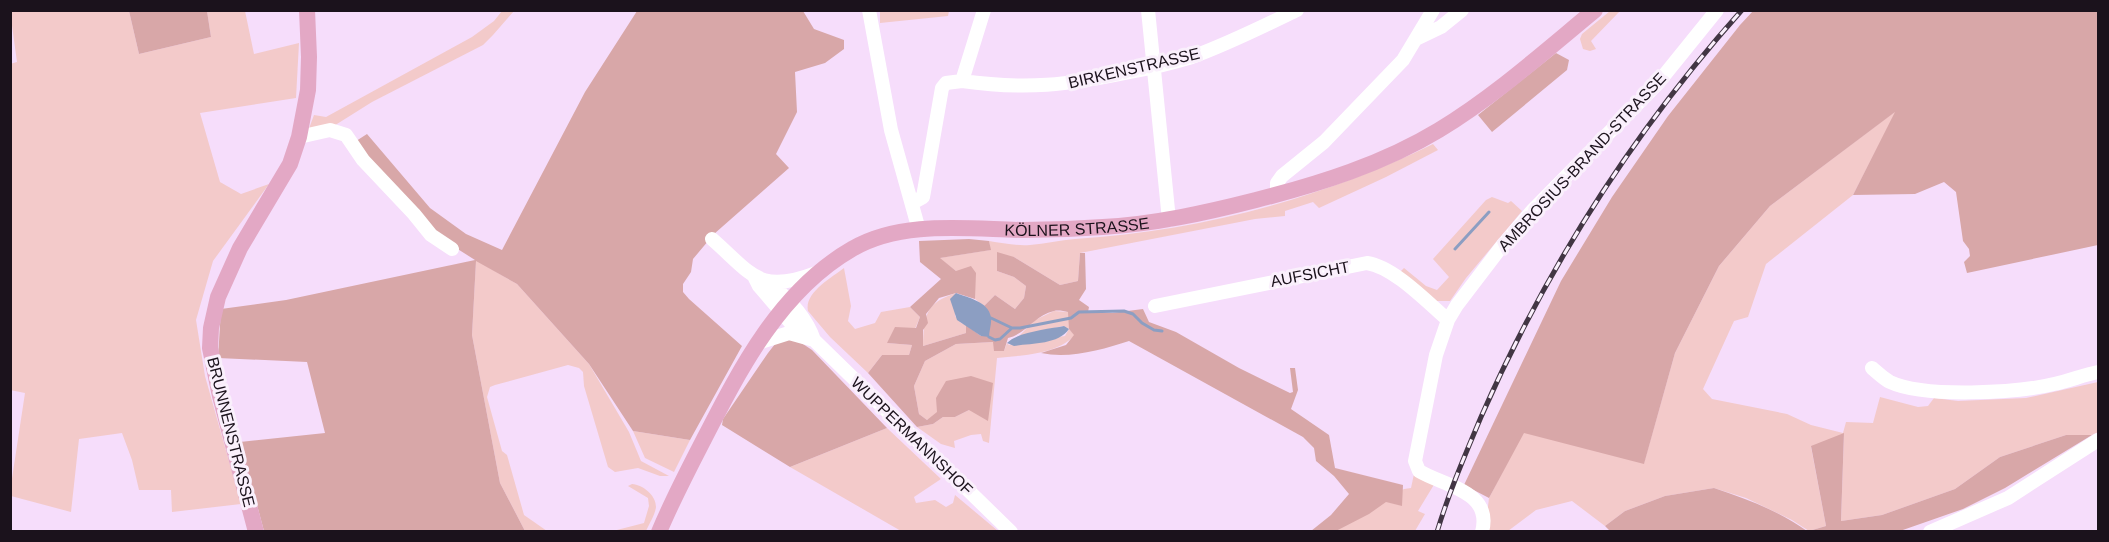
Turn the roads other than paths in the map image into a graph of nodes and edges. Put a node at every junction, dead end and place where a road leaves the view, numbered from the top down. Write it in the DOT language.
graph roads {
  1 [pos="307,10"];
  2 [pos="868,10"];
  3 [pos="984,10"];
  4 [pos="1148,10"];
  5 [pos="1297,10"];
  6 [pos="1433,10"];
  7 [pos="1462,10"];
  8 [pos="1595,10"];
  9 [pos="1717,10"];
  10 [pos="1416,39"];
  11 [pos="1153,67"];
  12 [pos="962,81"];
  13 [pos="299,137"];
  14 [pos="1277,195"];
  15 [pos="912,203"];
  16 [pos="1169,220"];
  17 [pos="919,230"];
  18 [pos="712,238"];
  19 [pos="452,249"];
  20 [pos="820,272"];
  21 [pos="761,279"];
  22 [pos="1155,306"];
  23 [pos="785,307"];
  24 [pos="1448,320"];
  25 [pos="808,337"];
  26 [pos="758,343"];
  27 [pos="1872,368"];
  28 [pos="2098,372"];
  29 [pos="2098,440"];
  30 [pos="256,531"];
  31 [pos="659,531"];
  32 [pos="1011,531"];
  33 [pos="1482,531"];
  34 [pos="1930,531"];
  1 -- 13 [label="main road, BRUNNENSTRASSE"];
  2 -- 15 [label="street"];
  3 -- 12 [label="street"];
  4 -- 11 [label="street"];
  5 -- 11 [label="street, BIRKENSTRASSE"];
  6 -- 10 [label="street"];
  7 -- 10 [label="street"];
  8 -- 14 [label="main road, KÖLNER STRASSE"];
  9 -- 24 [label="street, AMBROSIUS-BRAND-STRASSE"];
  10 -- 14 [label="street"];
  11 -- 12 [label="street, BIRKENSTRASSE"];
  11 -- 16 [label="street"];
  12 -- 15 [label="street"];
  13 -- 19 [label="street"];
  13 -- 30 [label="main road, BRUNNENSTRASSE"];
  14 -- 16 [label="main road, KÖLNER STRASSE"];
  15 -- 17 [label="street"];
  16 -- 17 [label="main road, KÖLNER STRASSE"];
  17 -- 20 [label="main road, KÖLNER STRASSE"];
  18 -- 21 [label="street, WUPPERMANNSHOF"];
  20 -- 21 [label="street"];
  20 -- 23 [label="main road, KÖLNER STRASSE"];
  21 -- 23 [label="street, WUPPERMANNSHOF"];
  22 -- 24 [label="street, AUFSICHT"];
  23 -- 25 [label="street, WUPPERMANNSHOF"];
  23 -- 26 [label="main road, KÖLNER STRASSE"];
  24 -- 33 [label="street, AMBROSIUS-BRAND-STRASSE"];
  25 -- 26 [label="street"];
  25 -- 32 [label="street, WUPPERMANNSHOF"];
  26 -- 31 [label="main road, KÖLNER STRASSE"];
  27 -- 28 [label="street"];
  29 -- 34 [label="street"];
}
